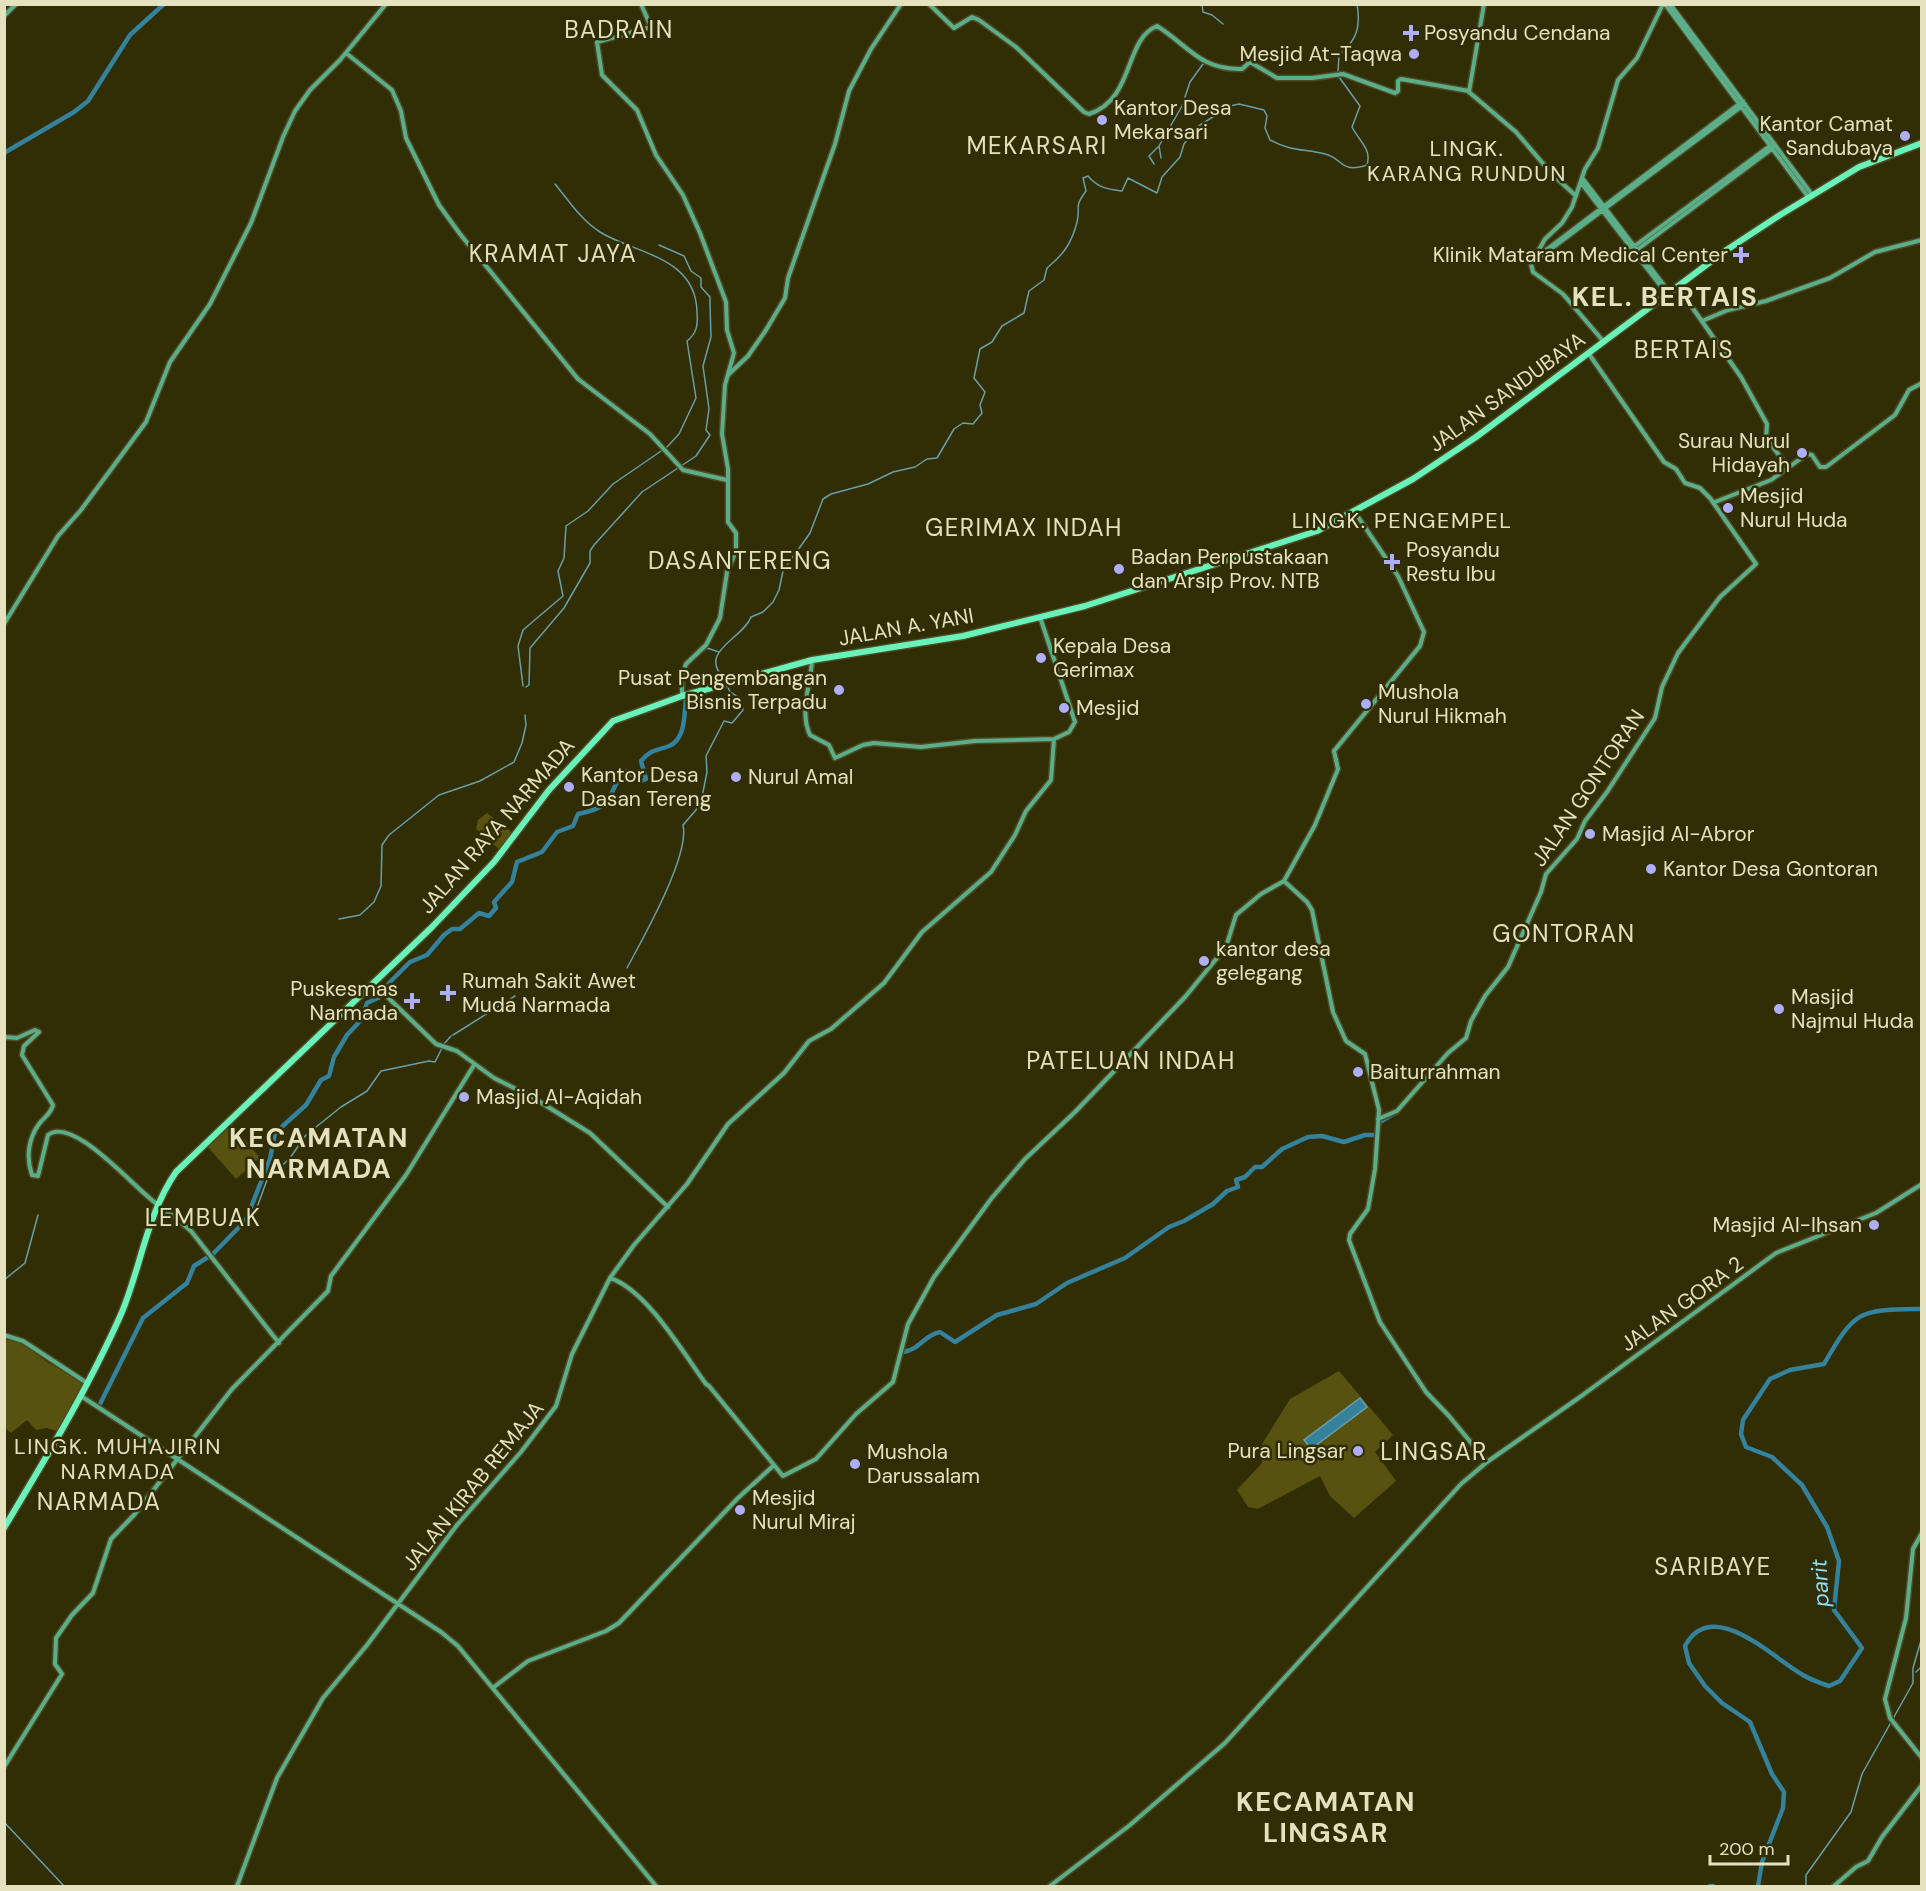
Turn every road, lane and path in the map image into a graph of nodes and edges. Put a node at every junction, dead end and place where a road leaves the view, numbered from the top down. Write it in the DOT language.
graph roads {
  1 [pos="16,4"];
  2 [pos="386,4"];
  3 [pos="901,4"];
  4 [pos="929,4"];
  5 [pos="1484,4"];
  6 [pos="1664,4"];
  7 [pos="1670,4"];
  8 [pos="642,6"];
  9 [pos="4,16"];
  10 [pos="1678,20"];
  11 [pos="346,53"];
  12 [pos="1469,91"];
  13 [pos="1742,104"];
  14 [pos="1922,143"];
  15 [pos="1774,145"];
  16 [pos="1582,181"];
  17 [pos="1804,189"];
  18 [pos="1576,196"];
  19 [pos="1811,196"];
  20 [pos="1802,201"];
  21 [pos="1604,208"];
  22 [pos="1776,219"];
  23 [pos="1922,240"];
  24 [pos="1634,249"];
  25 [pos="1532,262"];
  26 [pos="1678,287"];
  27 [pos="1668,294"];
  28 [pos="1702,321"];
  29 [pos="1604,342"];
  30 [pos="1589,354"];
  31 [pos="727,375"];
  32 [pos="1922,383"];
  33 [pos="1788,467"];
  34 [pos="728,480"];
  35 [pos="1714,502"];
  36 [pos="1354,511"];
  37 [pos="1100,602"];
  38 [pos="1040,616"];
  39 [pos="4,624"];
  40 [pos="812,660"];
  41 [pos="724,684"];
  42 [pos="684,695"];
  43 [pos="1054,739"];
  44 [pos="1284,881"];
  45 [pos="372,982"];
  46 [pos="4,1036"];
  47 [pos="474,1065"];
  48 [pos="1378,1119"];
  49 [pos="1922,1184"];
  50 [pos="157,1206"];
  51 [pos="668,1207"];
  52 [pos="610,1278"];
  53 [pos="4,1335"];
  54 [pos="279,1343"];
  55 [pos="87,1384"];
  56 [pos="81,1396"];
  57 [pos="176,1460"];
  58 [pos="1487,1461"];
  59 [pos="773,1467"];
  60 [pos="4,1528"];
  61 [pos="1922,1533"];
  62 [pos="396,1604"];
  63 [pos="494,1687"];
  64 [pos="1922,1758"];
  65 [pos="4,1767"];
  66 [pos="1922,1785"];
  67 [pos="237,1887"];
  68 [pos="656,1887"];
  69 [pos="1050,1887"];
  70 [pos="1834,1887"];
  1 -- 9 [label="street"];
  2 -- 11 [label="street"];
  3 -- 31 [label="street"];
  4 -- 12 [label="street"];
  5 -- 12 [label="street"];
  6 -- 10 [label="street"];
  6 -- 16 [label="street"];
  7 -- 10 [label="street"];
  8 -- 31 [label="street"];
  10 -- 13 [label="street"];
  11 -- 34 [label="street"];
  11 -- 39 [label="street"];
  12 -- 18 [label="street"];
  13 -- 15 [label="street"];
  13 -- 21 [label="street"];
  14 -- 19 [label="highway, JALAN SANDUBAYA"];
  15 -- 17 [label="street"];
  15 -- 19 [label="street"];
  15 -- 24 [label="street"];
  16 -- 18 [label="street"];
  16 -- 21 [label="street"];
  17 -- 19 [label="street"];
  17 -- 20 [label="highway"];
  18 -- 25 [label="street"];
  19 -- 20 [label="highway, JALAN SANDUBAYA"];
  19 -- 22 [label="highway, JALAN SANDUBAYA"];
  20 -- 22 [label="highway, JALAN SANDUBAYA"];
  21 -- 24 [label="street"];
  21 -- 25 [label="street"];
  22 -- 26 [label="highway, JALAN SANDUBAYA"];
  23 -- 28 [label="street"];
  24 -- 27 [label="street"];
  25 -- 29 [label="street"];
  26 -- 27 [label="highway, JALAN SANDUBAYA"];
  26 -- 28 [label="street"];
  27 -- 29 [label="highway, JALAN SANDUBAYA"];
  28 -- 33 [label="street"];
  29 -- 30 [label="highway, JALAN SANDUBAYA"];
  30 -- 35 [label="street, JALAN GONTORAN"];
  30 -- 36 [label="highway, JALAN SANDUBAYA"];
  31 -- 34 [label="street"];
  32 -- 33 [label="street"];
  33 -- 35 [label="street"];
  34 -- 42 [label="street"];
  35 -- 48 [label="street, JALAN GONTORAN"];
  36 -- 37 [label="highway, JALAN SANDUBAYA"];
  36 -- 44 [label="street"];
  37 -- 38 [label="highway, JALAN A. YANI"];
  38 -- 40 [label="highway, JALAN A. YANI"];
  38 -- 43 [label="street"];
  40 -- 41 [label="highway, JALAN A. YANI"];
  40 -- 43 [label="street"];
  41 -- 42 [label="highway, JALAN RAYA NARMADA"];
  42 -- 45 [label="highway, JALAN RAYA NARMADA"];
  43 -- 51 [label="street, JALAN KIRAB REMAJA"];
  44 -- 48 [label="street"];
  44 -- 59 [label="street"];
  45 -- 47 [label="street"];
  45 -- 50 [label="highway, JALAN RAYA NARMADA"];
  46 -- 50 [label="street"];
  47 -- 51 [label="street"];
  47 -- 54 [label="street"];
  48 -- 58 [label="street"];
  49 -- 58 [label="street, JALAN GORA 2"];
  50 -- 54 [label="street"];
  50 -- 55 [label="highway, JALAN RAYA NARMADA"];
  51 -- 52 [label="street, JALAN KIRAB REMAJA"];
  52 -- 59 [label="street"];
  52 -- 62 [label="street, JALAN KIRAB REMAJA"];
  53 -- 55 [label="street"];
  54 -- 57 [label="street"];
  55 -- 56 [label="highway, JALAN RAYA NARMADA"];
  56 -- 57 [label="street"];
  56 -- 60 [label="highway, JALAN RAYA NARMADA"];
  57 -- 62 [label="street"];
  57 -- 65 [label="street"];
  58 -- 69 [label="street, JALAN GORA 2"];
  59 -- 63 [label="street"];
  61 -- 64 [label="street"];
  62 -- 63 [label="street"];
  62 -- 67 [label="street, JALAN KIRAB REMAJA"];
  63 -- 68 [label="street"];
  66 -- 70 [label="street"];
}
